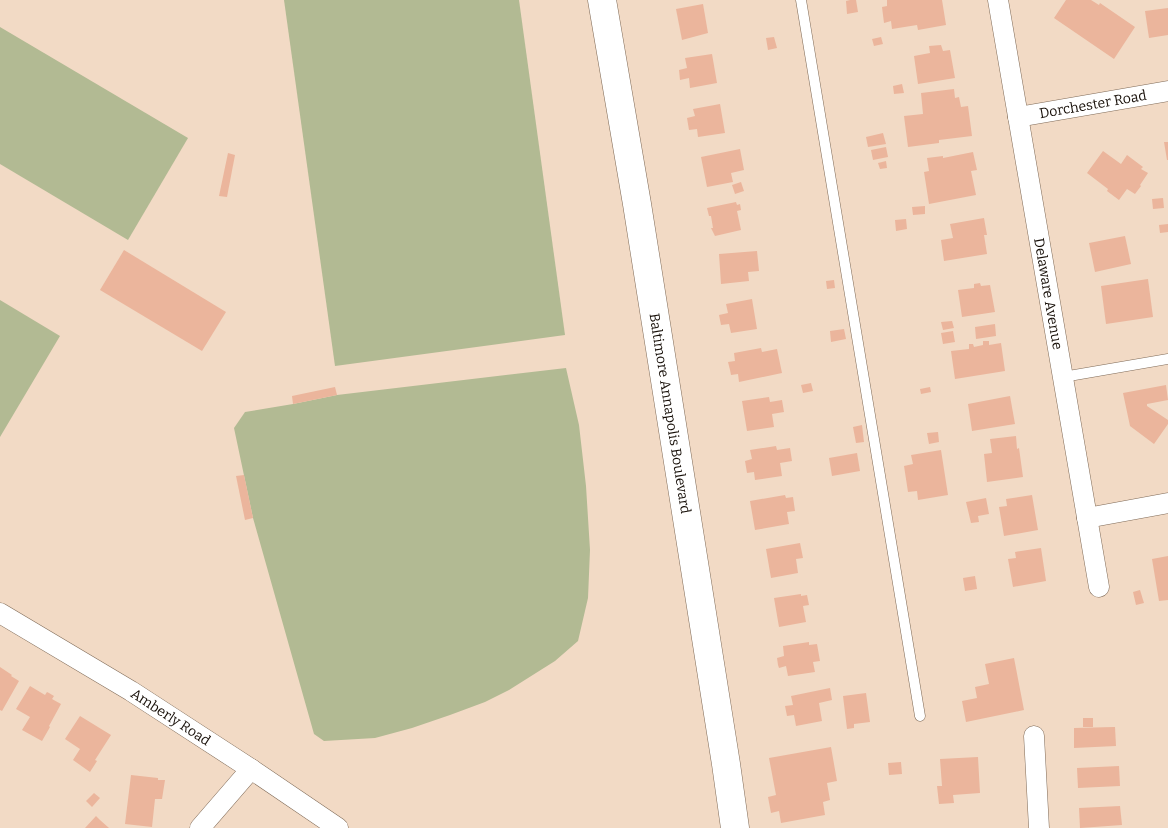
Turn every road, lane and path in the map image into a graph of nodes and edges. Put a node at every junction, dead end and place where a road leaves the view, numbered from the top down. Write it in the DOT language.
graph roads {
  1 [pos="602,0"];
  2 [pos="801,0"];
  3 [pos="998,0"];
  4 [pos="1168,91"];
  5 [pos="1018,117"];
  6 [pos="1168,359"];
  7 [pos="1063,377"];
  8 [pos="1168,503"];
  9 [pos="1087,518"];
  10 [pos="1099,587"];
  11 [pos="0,613"];
  12 [pos="920,716"];
  13 [pos="1034,736"];
  14 [pos="251,769"];
  15 [pos="200,828"];
  16 [pos="338,828"];
  17 [pos="734,828"];
  18 [pos="1039,828"];
  1 -- 17 [label="main road, Baltimore Annapolis Boulevard"];
  2 -- 12 [label="lane"];
  3 -- 5 [label="street, Delaware Avenue"];
  4 -- 5 [label="street, Dorchester Road"];
  5 -- 7 [label="street, Delaware Avenue"];
  6 -- 7 [label="lane"];
  7 -- 9 [label="street, Delaware Avenue"];
  8 -- 9 [label="street"];
  9 -- 10 [label="street, Delaware Avenue"];
  11 -- 14 [label="street, Amberly Road"];
  13 -- 18 [label="street"];
  14 -- 15 [label="street"];
  14 -- 16 [label="street, Amberly Road"];
}
